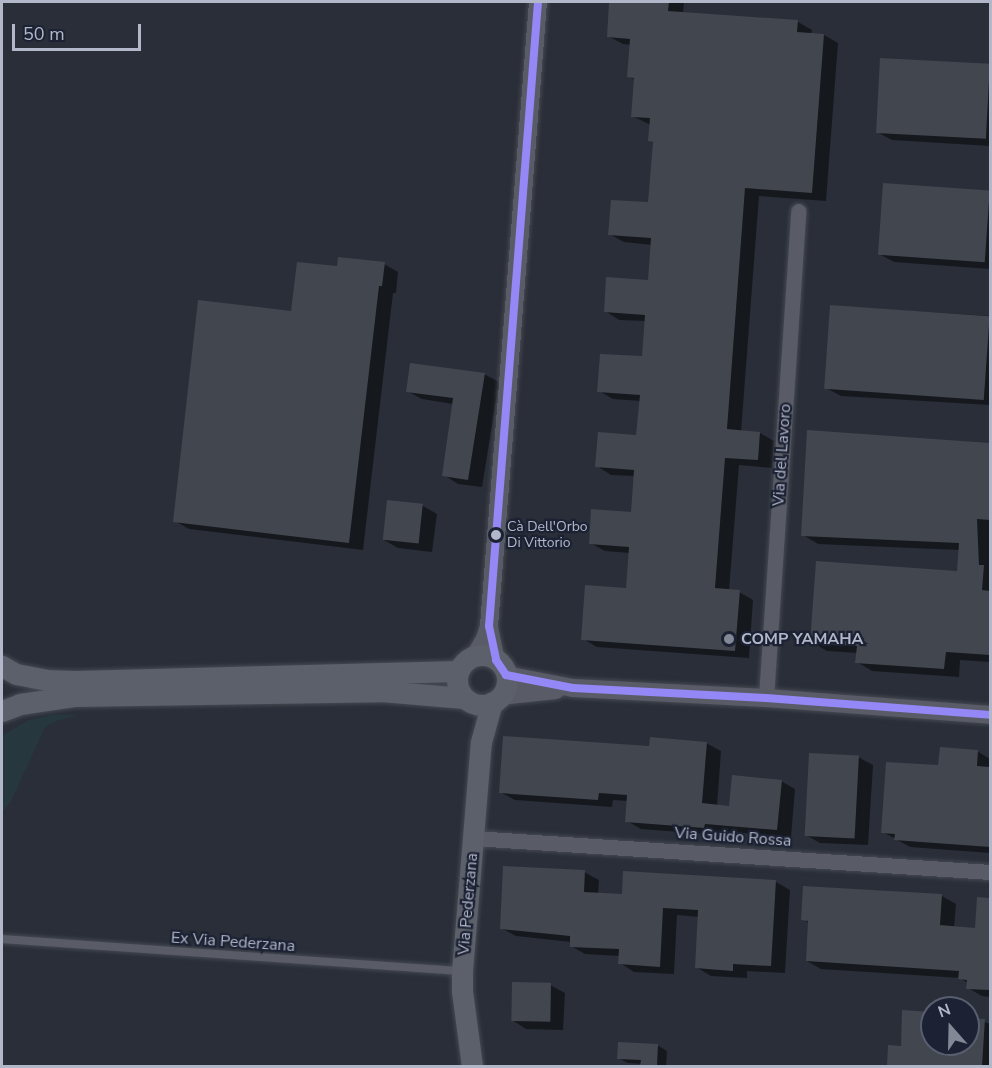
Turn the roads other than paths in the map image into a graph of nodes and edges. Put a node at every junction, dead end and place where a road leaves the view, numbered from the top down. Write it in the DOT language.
graph roads {
  1 [pos="538,2"];
  2 [pos="798,211"];
  3 [pos="489,626"];
  4 [pos="475,656"];
  5 [pos="2,666"];
  6 [pos="501,667"];
  7 [pos="458,671"];
  8 [pos="573,688"];
  9 [pos="766,698"];
  10 [pos="482,700"];
  11 [pos="2,711"];
  12 [pos="990,715"];
  13 [pos="473,838"];
  14 [pos="990,872"];
  15 [pos="2,939"];
  16 [pos="462,971"];
  17 [pos="472,1066"];
  1 -- 3 [label="street"];
  2 -- 9 [label="street, Via del Lavoro"];
  3 -- 4 [label="street"];
  3 -- 6 [label="street"];
  4 -- 6 [label="main road"];
  4 -- 7 [label="main road"];
  5 -- 7 [label="main road"];
  6 -- 8 [label="street"];
  6 -- 10 [label="main road"];
  7 -- 10 [label="main road"];
  8 -- 9 [label="street"];
  8 -- 10 [label="street"];
  9 -- 12 [label="street"];
  10 -- 11 [label="main road"];
  10 -- 13 [label="main road, Via Pederzana"];
  13 -- 14 [label="street, Via Guido Rossa"];
  13 -- 16 [label="main road, Via Pederzana"];
  15 -- 16 [label="lane, Ex Via Pederzana"];
  16 -- 17 [label="main road, Via Pederzana"];
}
